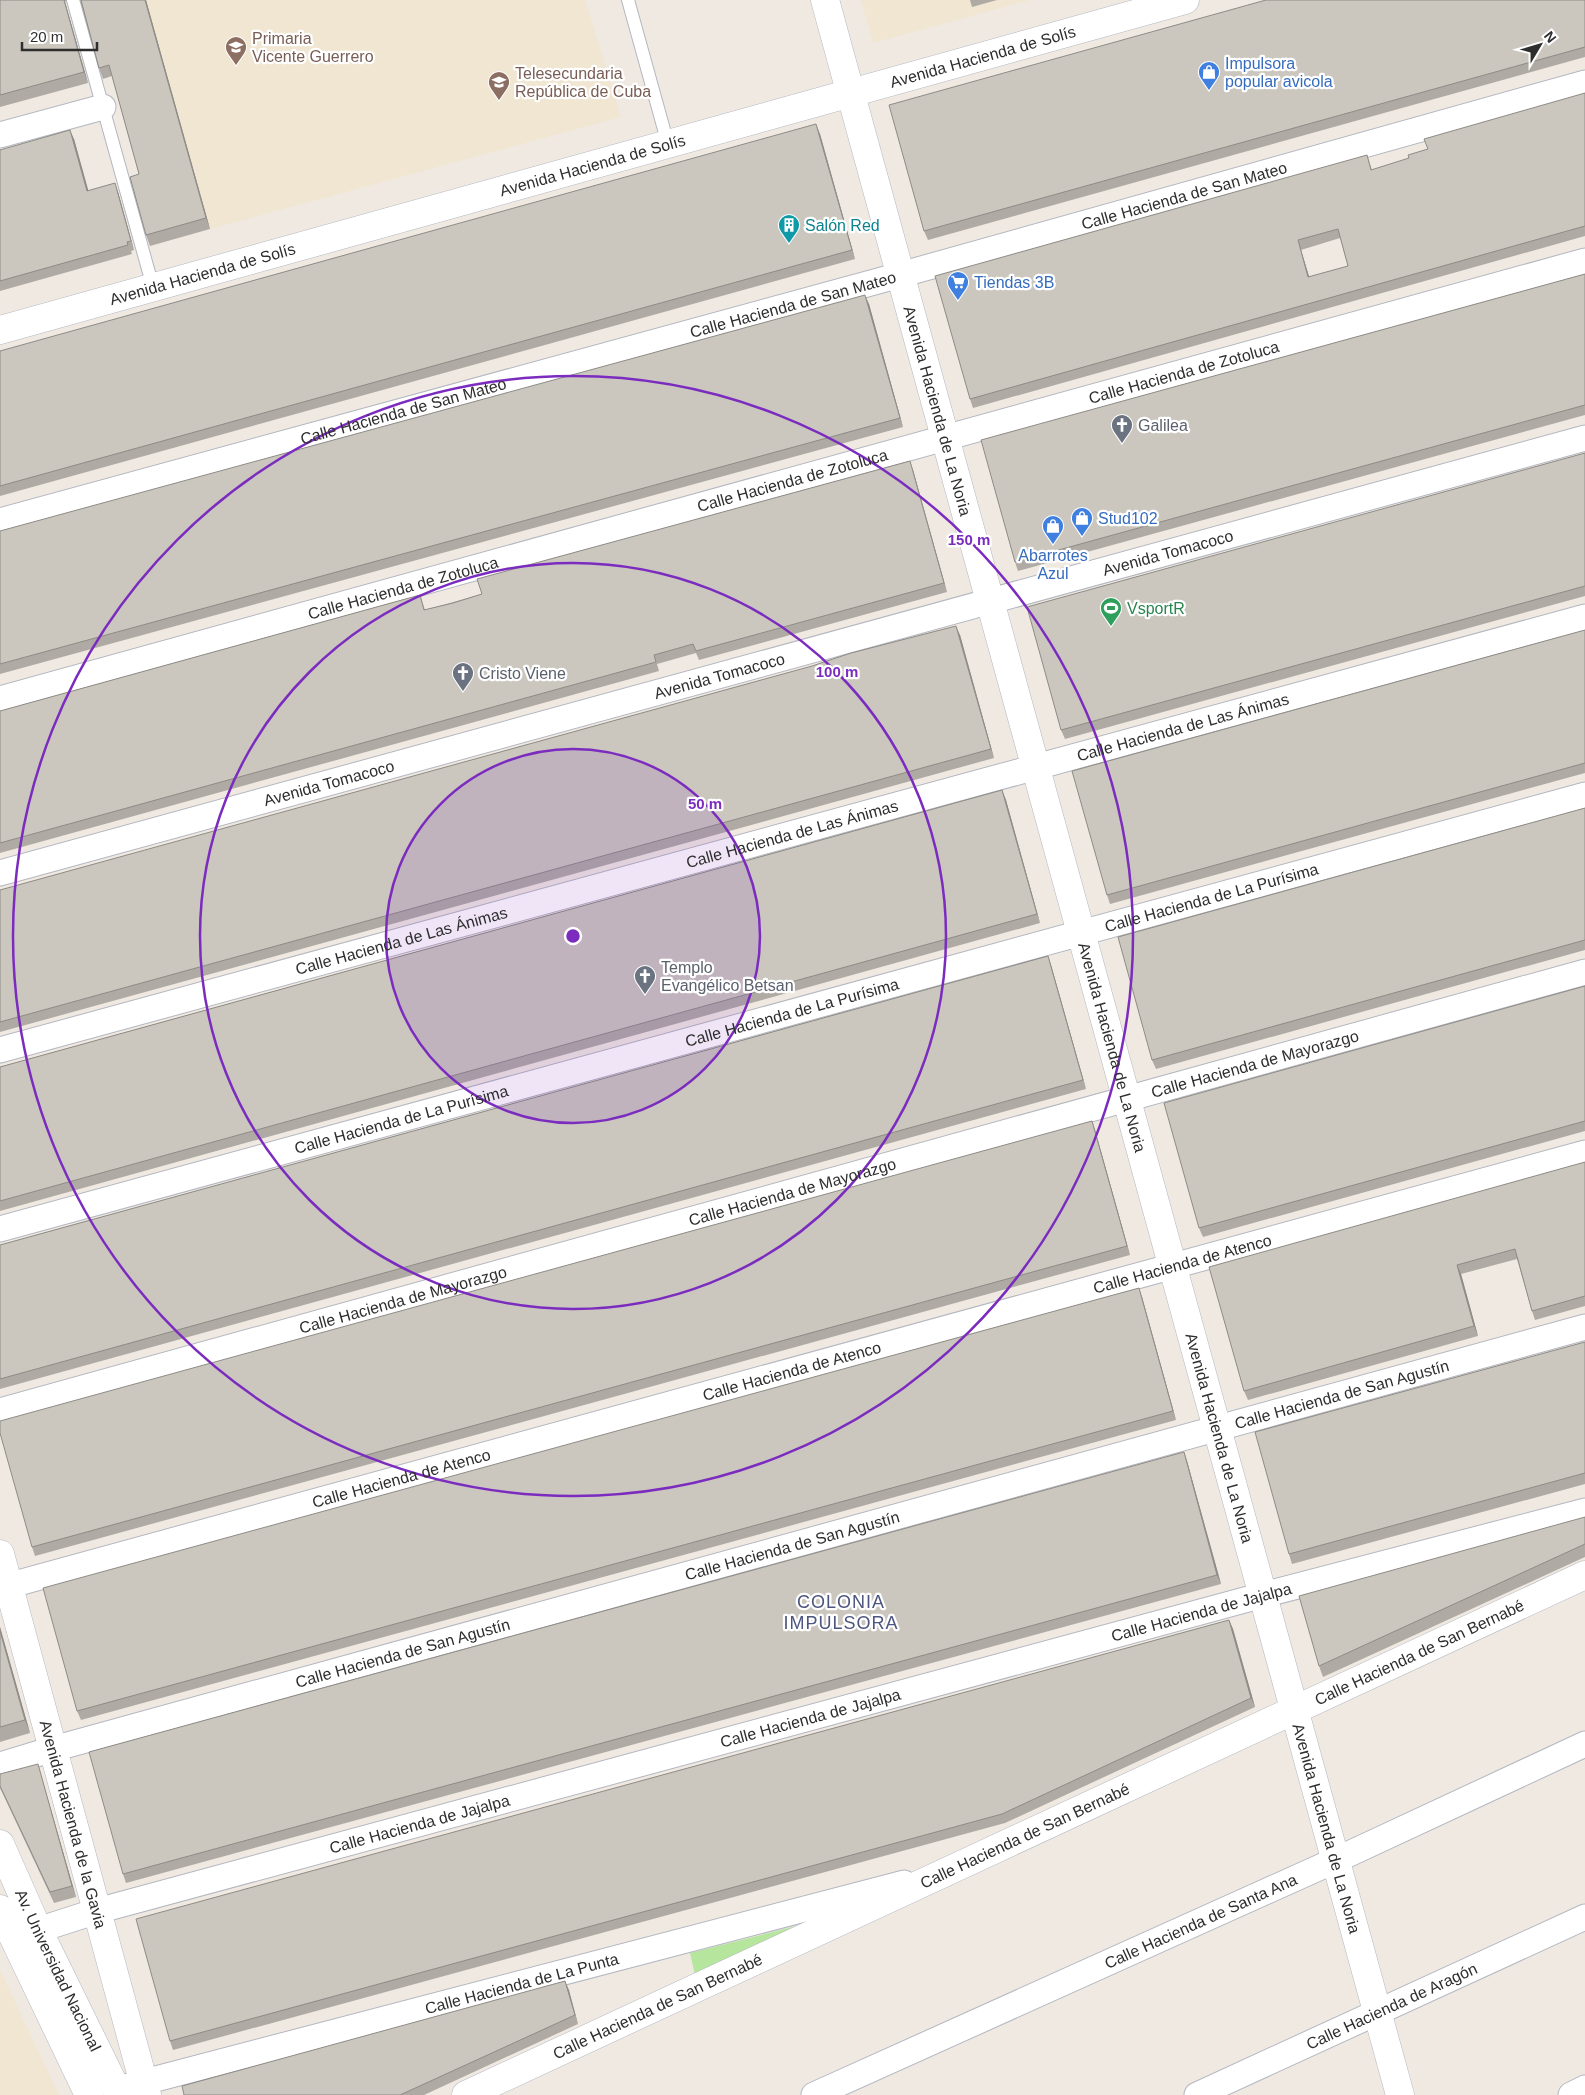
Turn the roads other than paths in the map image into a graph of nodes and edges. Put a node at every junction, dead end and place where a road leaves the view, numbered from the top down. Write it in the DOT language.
graph roads {
  1 [pos="73,0"];
  2 [pos="628,0"];
  3 [pos="825,0"];
  4 [pos="1185,0"];
  5 [pos="1585,83"];
  6 [pos="850,93"];
  7 [pos="103,107"];
  8 [pos="0,135"];
  9 [pos="668,144"];
  10 [pos="1585,261"];
  11 [pos="900,275"];
  12 [pos="154,287"];
  13 [pos="0,330"];
  14 [pos="945,438"];
  15 [pos="1585,438"];
  16 [pos="0,521"];
  17 [pos="990,601"];
  18 [pos="1585,617"];
  19 [pos="0,699"];
  20 [pos="1036,768"];
  21 [pos="1585,795"];
  22 [pos="0,874"];
  23 [pos="1082,934"];
  24 [pos="1585,972"];
  25 [pos="0,1050"];
  26 [pos="1127,1099"];
  27 [pos="1585,1152"];
  28 [pos="0,1229"];
  29 [pos="1172,1266"];
  30 [pos="1585,1327"];
  31 [pos="0,1410"];
  32 [pos="1217,1428"];
  33 [pos="1585,1511"];
  34 [pos="0,1554"];
  35 [pos="1585,1575"];
  36 [pos="4,1587"];
  37 [pos="1263,1595"];
  38 [pos="1294,1710"];
  39 [pos="1585,1744"];
  40 [pos="53,1749"];
  41 [pos="0,1766"];
  42 [pos="0,1844"];
  43 [pos="1336,1860"];
  44 [pos="945,1872"];
  45 [pos="0,1909"];
  46 [pos="97,1911"];
  47 [pos="1585,1917"];
  48 [pos="38,1930"];
  49 [pos="1378,2014"];
  50 [pos="1585,2088"];
  51 [pos="145,2089"];
  52 [pos="112,2093"];
  53 [pos="90,2095"];
  54 [pos="466,2095"];
  55 [pos="814,2095"];
  56 [pos="1198,2095"];
  57 [pos="1400,2095"];
  58 [pos="1571,2095"];
  1 -- 7 [label="lane"];
  2 -- 9 [label="lane"];
  3 -- 6 [label="street, Avenida Hacienda de La Noria"];
  4 -- 6 [label="street, Avenida Hacienda de Solís"];
  5 -- 11 [label="street, Calle Hacienda de San Mateo"];
  6 -- 9 [label="street, Avenida Hacienda de Solís"];
  6 -- 11 [label="street, Avenida Hacienda de La Noria"];
  7 -- 8 [label="street"];
  7 -- 12 [label="lane"];
  9 -- 12 [label="street, Avenida Hacienda de Solís"];
  10 -- 14 [label="street, Calle Hacienda de Zotoluca"];
  11 -- 14 [label="street, Avenida Hacienda de La Noria"];
  11 -- 16 [label="street, Calle Hacienda de San Mateo"];
  12 -- 13 [label="street, Avenida Hacienda de Solís"];
  14 -- 17 [label="street, Avenida Hacienda de La Noria"];
  14 -- 19 [label="street, Calle Hacienda de Zotoluca"];
  15 -- 17 [label="street, Avenida Tomacoco"];
  17 -- 20 [label="street, Avenida Hacienda de La Noria"];
  17 -- 22 [label="street, Avenida Tomacoco"];
  18 -- 20 [label="street, Calle Hacienda de Las Ánimas"];
  20 -- 23 [label="street, Avenida Hacienda de La Noria"];
  20 -- 25 [label="street, Calle Hacienda de Las Ánimas"];
  21 -- 23 [label="street, Calle Hacienda de La Purísima"];
  23 -- 26 [label="street, Avenida Hacienda de La Noria"];
  23 -- 28 [label="street, Calle Hacienda de La Purísima"];
  24 -- 26 [label="street, Calle Hacienda de Mayorazgo"];
  26 -- 29 [label="street, Avenida Hacienda de La Noria"];
  26 -- 31 [label="street, Calle Hacienda de Mayorazgo"];
  27 -- 29 [label="street, Calle Hacienda de Atenco"];
  29 -- 32 [label="street, Avenida Hacienda de La Noria"];
  29 -- 36 [label="street, Calle Hacienda de Atenco"];
  30 -- 32 [label="street, Calle Hacienda de San Agustín"];
  32 -- 37 [label="street, Avenida Hacienda de La Noria"];
  32 -- 40 [label="street, Calle Hacienda de San Agustín"];
  33 -- 37 [label="street, Calle Hacienda de Jajalpa"];
  34 -- 36 [label="street, Avenida Hacienda de la Gavia"];
  35 -- 38 [label="street, Calle Hacienda de San Bernabé"];
  36 -- 40 [label="street, Avenida Hacienda de la Gavia"];
  37 -- 38 [label="street, Avenida Hacienda de La Noria"];
  37 -- 46 [label="street, Calle Hacienda de Jajalpa"];
  38 -- 43 [label="street, Avenida Hacienda de La Noria"];
  38 -- 44 [label="street, Calle Hacienda de San Bernabé"];
  39 -- 43 [label="street, Calle Hacienda de Santa Ana"];
  40 -- 41 [label="street, Calle Hacienda de San Agustín"];
  40 -- 46 [label="street, Avenida Hacienda de la Gavia"];
  42 -- 48 [label="street, Av. Universidad Nacional"];
  43 -- 49 [label="street, Avenida Hacienda de La Noria"];
  43 -- 55 [label="street, Calle Hacienda de Santa Ana"];
  44 -- 51 [label="street, Calle Hacienda de La Punta"];
  44 -- 54 [label="street, Calle Hacienda de San Bernabé"];
  45 -- 53 [label="street, Av. Universidad Nacional"];
  46 -- 48 [label="street, Calle Hacienda de Jajalpa"];
  46 -- 51 [label="street, Avenida Hacienda de la Gavia"];
  47 -- 49 [label="street, Calle Hacienda de Aragón"];
  48 -- 52 [label="street, Av. Universidad Nacional"];
  49 -- 56 [label="street, Calle Hacienda de Aragón"];
  49 -- 57 [label="street, Avenida Hacienda de La Noria"];
  50 -- 58 [label="street"];
  51 -- 52 [label="street, Calle Hacienda de La Punta"];
}
